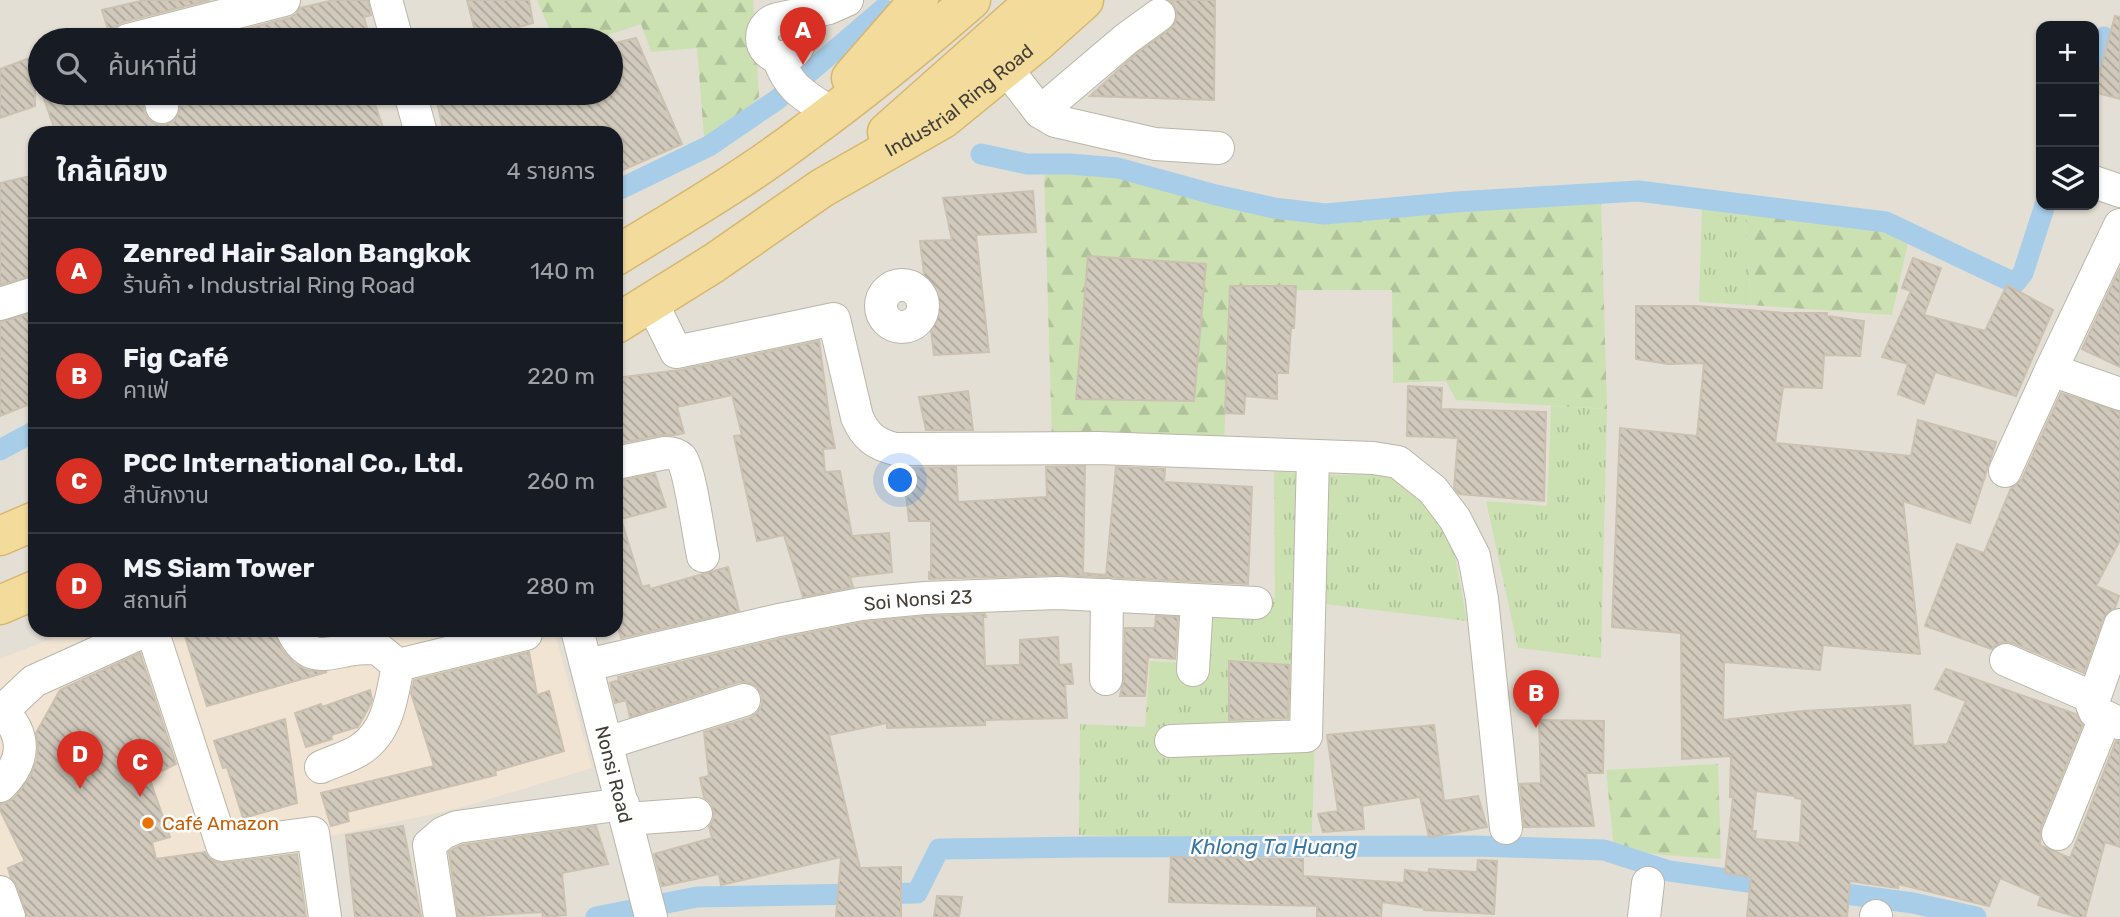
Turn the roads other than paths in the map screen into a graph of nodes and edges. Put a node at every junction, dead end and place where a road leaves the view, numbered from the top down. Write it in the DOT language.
graph roads {
  1 [pos="284,0"];
  2 [pos="386,0"];
  3 [pos="847,0"];
  4 [pos="971,0"];
  5 [pos="1036,0"];
  6 [pos="1084,0"];
  7 [pos="902,6"];
  8 [pos="768,15"];
  9 [pos="1159,15"];
  10 [pos="215,28"];
  11 [pos="394,28"];
  12 [pos="1006,68"];
  13 [pos="799,95"];
  14 [pos="413,105"];
  15 [pos="1040,112"];
  16 [pos="419,126"];
  17 [pos="1218,148"];
  18 [pos="2099,184"];
  19 [pos="822,188"];
  20 [pos="2120,191"];
  21 [pos="2120,225"];
  22 [pos="623,252"];
  23 [pos="28,295"];
  24 [pos="652,303"];
  25 [pos="0,304"];
  26 [pos="881,308"];
  27 [pos="834,319"];
  28 [pos="623,320"];
  29 [pos="2051,370"];
  30 [pos="2120,394"];
  31 [pos="1313,456"];
  32 [pos="623,462"];
  33 [pos="2005,471"];
  34 [pos="28,524"];
  35 [pos="0,536"];
  36 [pos="703,556"];
  37 [pos="28,593"];
  38 [pos="1107,595"];
  39 [pos="1197,601"];
  40 [pos="1256,603"];
  41 [pos="0,605"];
  42 [pos="2120,625"];
  43 [pos="134,637"];
  44 [pos="152,637"];
  45 [pos="296,637"];
  46 [pos="514,637"];
  47 [pos="579,637"];
  48 [pos="2006,660"];
  49 [pos="398,665"];
  50 [pos="587,665"];
  51 [pos="1193,670"];
  52 [pos="1106,679"];
  53 [pos="744,700"];
  54 [pos="1,710"];
  55 [pos="2106,713"];
  56 [pos="1171,741"];
  57 [pos="607,743"];
  58 [pos="321,767"];
  59 [pos="0,786"];
  60 [pos="625,811"];
  61 [pos="696,814"];
  62 [pos="1506,828"];
  63 [pos="2057,834"];
  64 [pos="1648,883"];
  65 [pos="0,892"];
  66 [pos="649,910"];
  67 [pos="9,917"];
  68 [pos="325,917"];
  69 [pos="440,917"];
  70 [pos="1644,917"];
  1 -- 10 [label="street"];
  2 -- 11 [label="street"];
  3 -- 8 [label="street"];
  4 -- 13 [label="main road"];
  5 -- 19 [label="main road, Industrial Ring Road"];
  6 -- 12 [label="main road, Industrial Ring Road"];
  7 -- 13 [label="main road"];
  8 -- 13 [label="street"];
  9 -- 15 [label="street"];
  12 -- 15 [label="street"];
  12 -- 19 [label="main road, Industrial Ring Road"];
  13 -- 22 [label="main road"];
  14 -- 16 [label="street"];
  15 -- 17 [label="street"];
  18 -- 20 [label="street"];
  19 -- 24 [label="main road, Industrial Ring Road"];
  21 -- 29 [label="street"];
  23 -- 25 [label="street"];
  24 -- 27 [label="street"];
  24 -- 28 [label="main road, Industrial Ring Road"];
  26 -- 27 [label="street"];
  27 -- 31 [label="street"];
  29 -- 30 [label="street"];
  29 -- 33 [label="street"];
  31 -- 56 [label="street"];
  31 -- 62 [label="street"];
  32 -- 36 [label="street"];
  34 -- 35 [label="main road"];
  37 -- 41 [label="main road"];
  38 -- 39 [label="street, Soi Nonsi 23"];
  38 -- 50 [label="street, Soi Nonsi 23"];
  38 -- 52 [label="street"];
  39 -- 40 [label="street, Soi Nonsi 23"];
  39 -- 51 [label="street"];
  42 -- 55 [label="street"];
  43 -- 54 [label="street"];
  44 -- 68 [label="street"];
  45 -- 49 [label="street"];
  46 -- 49 [label="street"];
  47 -- 50 [label="street, Nonsi Road"];
  48 -- 55 [label="street"];
  49 -- 58 [label="street"];
  50 -- 57 [label="street, Nonsi Road"];
  53 -- 57 [label="street"];
  54 -- 59 [label="street"];
  55 -- 63 [label="street"];
  57 -- 60 [label="street, Nonsi Road"];
  60 -- 61 [label="street"];
  60 -- 66 [label="street, Nonsi Road"];
  60 -- 69 [label="street"];
  64 -- 70 [label="street"];
  65 -- 67 [label="street"];
}
